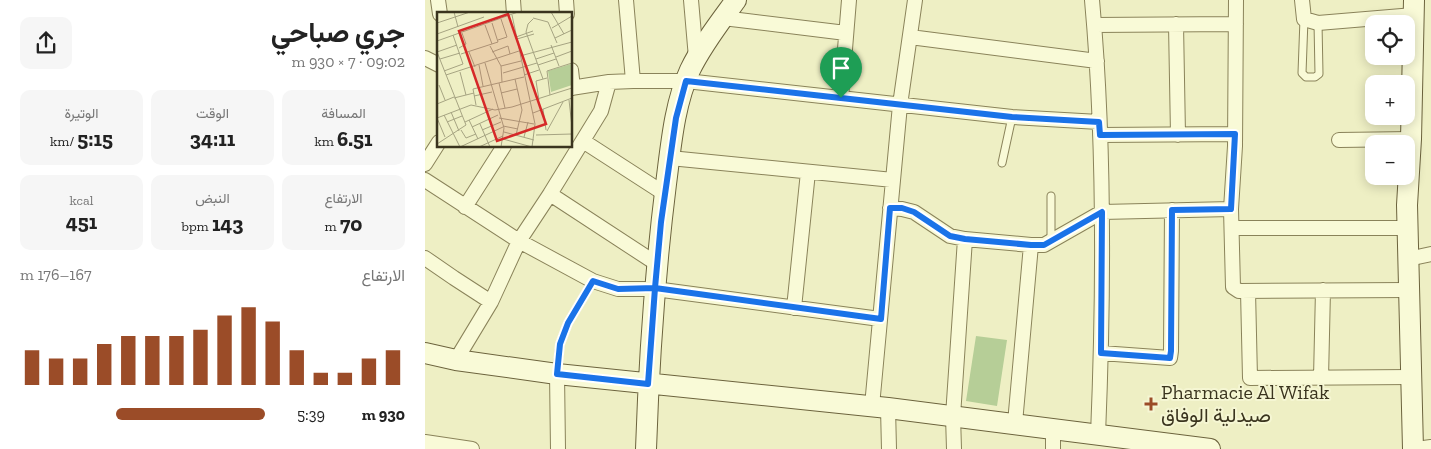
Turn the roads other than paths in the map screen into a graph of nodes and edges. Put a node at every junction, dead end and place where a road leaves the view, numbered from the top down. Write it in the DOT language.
graph roads {
  1 [pos="626,0"];
  2 [pos="691,0"];
  3 [pos="736,0"];
  4 [pos="849,0"];
  5 [pos="915,0"];
  6 [pos="1092,0"];
  7 [pos="1236,0"];
  8 [pos="1302,0"];
  9 [pos="1414,8"];
  10 [pos="723,18"];
  11 [pos="1303,20"];
  12 [pos="1317,23"];
  13 [pos="1176,24"];
  14 [pos="1236,24"];
  15 [pos="1094,26"];
  16 [pos="846,34"];
  17 [pos="910,37"];
  18 [pos="425,58"];
  19 [pos="696,58"];
  20 [pos="1097,61"];
  21 [pos="437,64"];
  22 [pos="633,81"];
  23 [pos="686,81"];
  24 [pos="609,82"];
  25 [pos="573,88"];
  26 [pos="841,98"];
  27 [pos="900,105"];
  28 [pos="1012,117"];
  29 [pos="1100,128"];
  30 [pos="1235,134"];
  31 [pos="1178,135"];
  32 [pos="1411,135"];
  33 [pos="1339,140"];
  34 [pos="1365,140"];
  35 [pos="583,141"];
  36 [pos="437,145"];
  37 [pos="503,148"];
  38 [pos="670,158"];
  39 [pos="1002,163"];
  40 [pos="425,164"];
  41 [pos="809,172"];
  42 [pos="425,180"];
  43 [pos="893,180"];
  44 [pos="1408,185"];
  45 [pos="550,194"];
  46 [pos="665,194"];
  47 [pos="1051,196"];
  48 [pos="465,207"];
  49 [pos="890,208"];
  50 [pos="1231,209"];
  51 [pos="1172,210"];
  52 [pos="1102,212"];
  53 [pos="1232,228"];
  54 [pos="1407,228"];
  55 [pos="965,239"];
  56 [pos="519,241"];
  57 [pos="1051,241"];
  58 [pos="1031,245"];
  59 [pos="1431,254"];
  60 [pos="425,258"];
  61 [pos="1408,259"];
  62 [pos="657,264"];
  63 [pos="593,281"];
  64 [pos="655,288"];
  65 [pos="1323,290"];
  66 [pos="1408,290"];
  67 [pos="1248,291"];
  68 [pos="491,302"];
  69 [pos="794,308"];
  70 [pos="881,319"];
  71 [pos="425,353"];
  72 [pos="1101,353"];
  73 [pos="456,360"];
  74 [pos="557,374"];
  75 [pos="1411,377"];
  76 [pos="1321,378"];
  77 [pos="648,384"];
  78 [pos="880,407"];
  79 [pos="953,416"];
  80 [pos="1015,424"];
  81 [pos="1098,435"];
  82 [pos="1053,439"];
  83 [pos="425,442"];
  84 [pos="1431,447"];
  85 [pos="472,449"];
  86 [pos="558,449"];
  87 [pos="646,449"];
  88 [pos="889,449"];
  89 [pos="954,449"];
  90 [pos="1205,449"];
  91 [pos="1414,449"];
  1 -- 22 [label="street"];
  2 -- 19 [label="street"];
  3 -- 10 [label="street"];
  4 -- 16 [label="street"];
  5 -- 17 [label="street"];
  6 -- 15 [label="street"];
  7 -- 14 [label="street"];
  8 -- 11 [label="street"];
  9 -- 12 [label="street"];
  9 -- 32 [label="street"];
  10 -- 16 [label="street"];
  10 -- 19 [label="street"];
  11 -- 12 [label="street"];
  11 -- 12 [label="lane"];
  13 -- 14 [label="street"];
  13 -- 15 [label="street"];
  13 -- 31 [label="street"];
  14 -- 30 [label="street"];
  15 -- 20 [label="street"];
  16 -- 26 [label="street"];
  17 -- 20 [label="street"];
  17 -- 27 [label="street"];
  18 -- 21 [label="street"];
  19 -- 23 [label="street"];
  20 -- 29 [label="street"];
  22 -- 23 [label="street"];
  22 -- 24 [label="street"];
  23 -- 26 [label="street"];
  23 -- 38 [label="street"];
  24 -- 25 [label="street"];
  24 -- 35 [label="street"];
  26 -- 27 [label="street"];
  27 -- 28 [label="street"];
  27 -- 43 [label="street"];
  28 -- 29 [label="street"];
  28 -- 39 [label="lane"];
  29 -- 31 [label="street"];
  29 -- 52 [label="street"];
  30 -- 31 [label="street"];
  30 -- 50 [label="street"];
  33 -- 34 [label="street"];
  35 -- 45 [label="street"];
  35 -- 46 [label="street"];
  36 -- 40 [label="street"];
  37 -- 48 [label="street"];
  38 -- 41 [label="street"];
  38 -- 46 [label="street"];
  41 -- 43 [label="street"];
  41 -- 69 [label="street"];
  42 -- 48 [label="street"];
  43 -- 49 [label="street"];
  44 -- 54 [label="street"];
  45 -- 56 [label="street"];
  45 -- 62 [label="street"];
  46 -- 62 [label="street"];
  47 -- 57 [label="lane"];
  48 -- 56 [label="street"];
  49 -- 55 [label="street"];
  49 -- 70 [label="street"];
  50 -- 51 [label="street"];
  50 -- 53 [label="street"];
  51 -- 52 [label="street"];
  51 -- 72 [label="street"];
  52 -- 57 [label="street"];
  52 -- 72 [label="street"];
  53 -- 54 [label="street"];
  53 -- 67 [label="street"];
  54 -- 61 [label="street"];
  55 -- 58 [label="street"];
  55 -- 79 [label="street"];
  56 -- 63 [label="street"];
  56 -- 68 [label="street"];
  57 -- 58 [label="street"];
  58 -- 80 [label="street"];
  59 -- 61 [label="street"];
  60 -- 68 [label="street"];
  61 -- 66 [label="street"];
  62 -- 64 [label="street"];
  63 -- 64 [label="street"];
  63 -- 74 [label="lane"];
  64 -- 69 [label="street"];
  64 -- 77 [label="street"];
  65 -- 66 [label="street"];
  65 -- 67 [label="street"];
  65 -- 76 [label="street"];
  66 -- 75 [label="street"];
  67 -- 76 [label="street"];
  68 -- 73 [label="street"];
  69 -- 70 [label="street"];
  70 -- 78 [label="street"];
  71 -- 73 [label="street"];
  72 -- 81 [label="street"];
  73 -- 74 [label="street"];
  74 -- 77 [label="street"];
  74 -- 86 [label="street"];
  75 -- 76 [label="street"];
  75 -- 91 [label="street"];
  77 -- 78 [label="street"];
  77 -- 87 [label="street"];
  78 -- 79 [label="street"];
  78 -- 88 [label="street"];
  79 -- 80 [label="street"];
  79 -- 89 [label="street"];
  80 -- 82 [label="street"];
  81 -- 82 [label="street"];
  81 -- 90 [label="street"];
  83 -- 85 [label="street"];
  84 -- 91 [label="street"];
}
